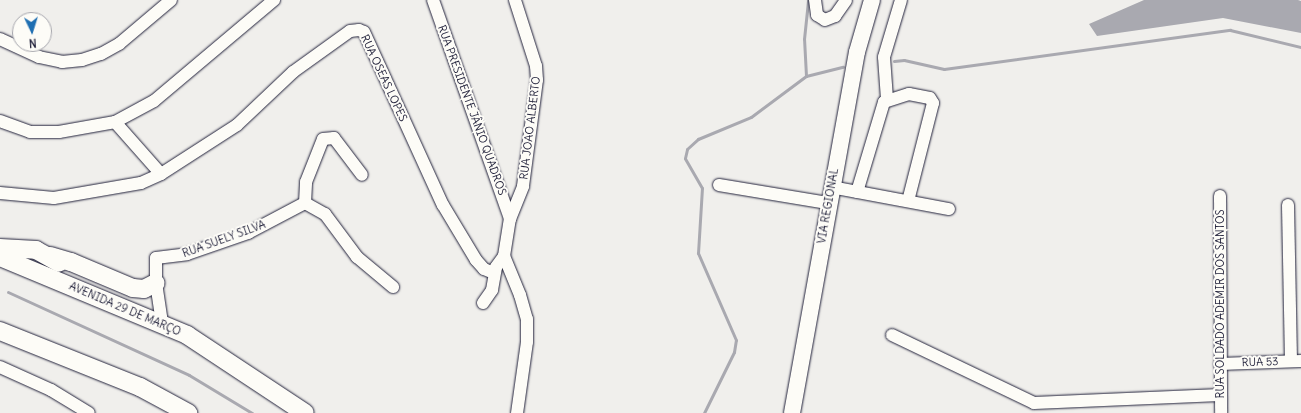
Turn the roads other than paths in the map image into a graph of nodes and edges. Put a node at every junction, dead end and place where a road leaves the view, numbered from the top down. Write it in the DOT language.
graph roads {
  1 [pos="171,0"];
  2 [pos="274,0"];
  3 [pos="433,0"];
  4 [pos="515,0"];
  5 [pos="814,0"];
  6 [pos="846,0"];
  7 [pos="902,0"];
  8 [pos="871,1"];
  9 [pos="0,39"];
  10 [pos="887,99"];
  11 [pos="0,121"];
  12 [pos="115,122"];
  13 [pos="161,174"];
  14 [pos="362,175"];
  15 [pos="719,185"];
  16 [pos="831,187"];
  17 [pos="857,192"];
  18 [pos="0,193"];
  19 [pos="1220,196"];
  20 [pos="908,201"];
  21 [pos="305,203"];
  22 [pos="828,203"];
  23 [pos="1288,206"];
  24 [pos="949,209"];
  25 [pos="510,219"];
  26 [pos="0,248"];
  27 [pos="50,256"];
  28 [pos="504,256"];
  29 [pos="0,257"];
  30 [pos="494,273"];
  31 [pos="156,283"];
  32 [pos="393,287"];
  33 [pos="91,295"];
  34 [pos="483,303"];
  35 [pos="162,323"];
  36 [pos="4,332"];
  37 [pos="892,335"];
  38 [pos="1296,361"];
  39 [pos="1220,364"];
  40 [pos="0,367"];
  41 [pos="1220,395"];
  42 [pos="89,413"];
  43 [pos="188,413"];
  44 [pos="305,413"];
  45 [pos="518,413"];
  46 [pos="792,413"];
  47 [pos="1221,413"];
  1 -- 9 [label="street"];
  2 -- 12 [label="street"];
  3 -- 25 [label="street, RUA PRESIDENTE JÂNIO QUADROS"];
  4 -- 25 [label="street, RUA JOAO ALBERTO"];
  5 -- 6 [label="street"];
  7 -- 10 [label="street"];
  8 -- 16 [label="main road, VIA REGIONAL"];
  10 -- 17 [label="street"];
  10 -- 20 [label="street"];
  11 -- 12 [label="street"];
  12 -- 13 [label="street"];
  13 -- 18 [label="street, RUA OSEAS LOPES"];
  13 -- 30 [label="street, RUA OSEAS LOPES"];
  14 -- 21 [label="street"];
  15 -- 22 [label="street"];
  16 -- 17 [label="street"];
  16 -- 22 [label="main road, VIA REGIONAL"];
  17 -- 20 [label="street"];
  19 -- 39 [label="street, RUA SOLDADO ADEMIR DOS SANTOS"];
  20 -- 24 [label="street"];
  21 -- 31 [label="street, RUA SUELY SILVA"];
  21 -- 32 [label="street"];
  22 -- 46 [label="main road, VIA REGIONAL"];
  23 -- 38 [label="street"];
  25 -- 28 [label="street, RUA JOAO ALBERTO"];
  26 -- 27 [label="main road"];
  27 -- 31 [label="main road"];
  27 -- 33 [label="main road"];
  28 -- 30 [label="street"];
  28 -- 45 [label="street"];
  29 -- 33 [label="main road, AVENIDA 29 DE MARÇO"];
  30 -- 34 [label="street"];
  31 -- 35 [label="street, RUA SUELY SILVA"];
  33 -- 35 [label="main road, AVENIDA 29 DE MARÇO"];
  35 -- 44 [label="main road, AVENIDA 29 DE MARÇO"];
  36 -- 43 [label="main road"];
  37 -- 41 [label="street"];
  38 -- 39 [label="street, RUA 53"];
  39 -- 41 [label="street, RUA SOLDADO ADEMIR DOS SANTOS"];
  40 -- 42 [label="street"];
  41 -- 47 [label="street, RUA SOLDADO ADEMIR DOS SANTOS"];
}
